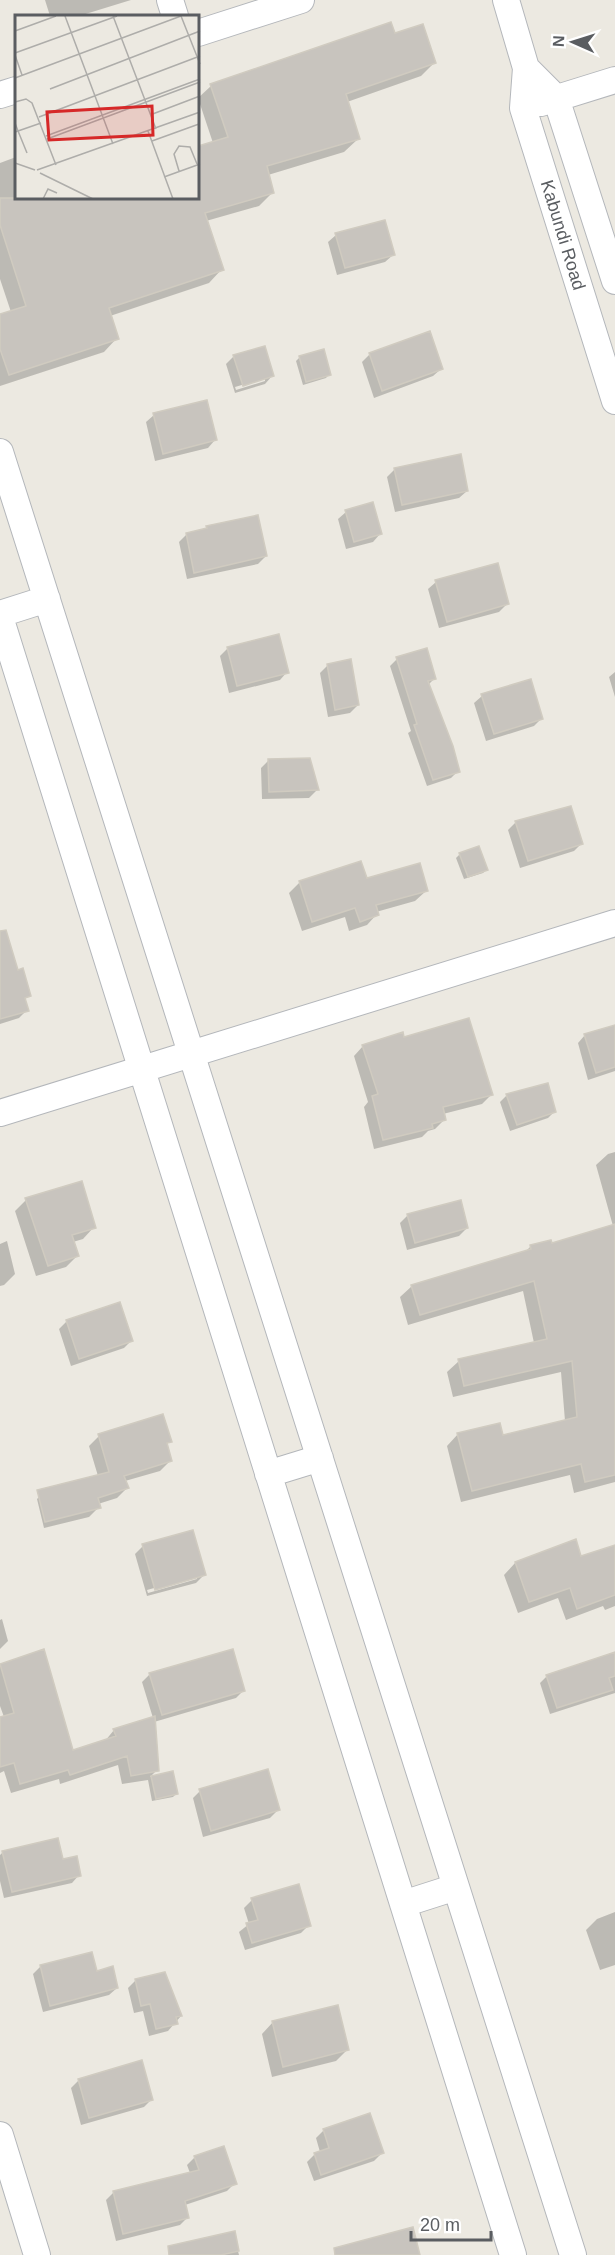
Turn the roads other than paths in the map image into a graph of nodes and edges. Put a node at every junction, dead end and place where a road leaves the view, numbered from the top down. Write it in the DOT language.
graph roads {
  1 [pos="170,0"];
  2 [pos="301,0"];
  3 [pos="507,0"];
  4 [pos="175,15"];
  5 [pos="200,32"];
  6 [pos="526,68"];
  7 [pos="615,80"];
  8 [pos="15,90"];
  9 [pos="0,95"];
  10 [pos="556,98"];
  11 [pos="523,108"];
  12 [pos="615,281"];
  13 [pos="615,400"];
  14 [pos="0,452"];
  15 [pos="47,599"];
  16 [pos="0,616"];
  17 [pos="615,922"];
  18 [pos="192,1054"];
  19 [pos="141,1069"];
  20 [pos="0,1113"];
  21 [pos="320,1458"];
  22 [pos="268,1474"];
  23 [pos="456,1887"];
  24 [pos="403,1904"];
  25 [pos="0,2135"];
  26 [pos="38,2255"];
  27 [pos="513,2255"];
  28 [pos="573,2255"];
  1 -- 4 [label="street"];
  2 -- 5 [label="street"];
  3 -- 6 [label="street, Kabundi Road"];
  6 -- 10 [label="street, Kabundi Road"];
  6 -- 11 [label="street, Kabundi Road"];
  7 -- 10 [label="street"];
  8 -- 9 [label="street"];
  10 -- 11 [label="street"];
  10 -- 12 [label="street, Kabundi Road"];
  11 -- 13 [label="street, Kabundi Road"];
  14 -- 15 [label="street"];
  15 -- 16 [label="street"];
  15 -- 18 [label="street"];
  16 -- 19 [label="street"];
  17 -- 18 [label="street"];
  18 -- 19 [label="street"];
  18 -- 21 [label="street"];
  19 -- 20 [label="street"];
  19 -- 22 [label="street"];
  21 -- 22 [label="street"];
  21 -- 23 [label="street"];
  22 -- 24 [label="street"];
  23 -- 24 [label="street"];
  23 -- 28 [label="street"];
  24 -- 27 [label="street"];
  25 -- 26 [label="street"];
}
